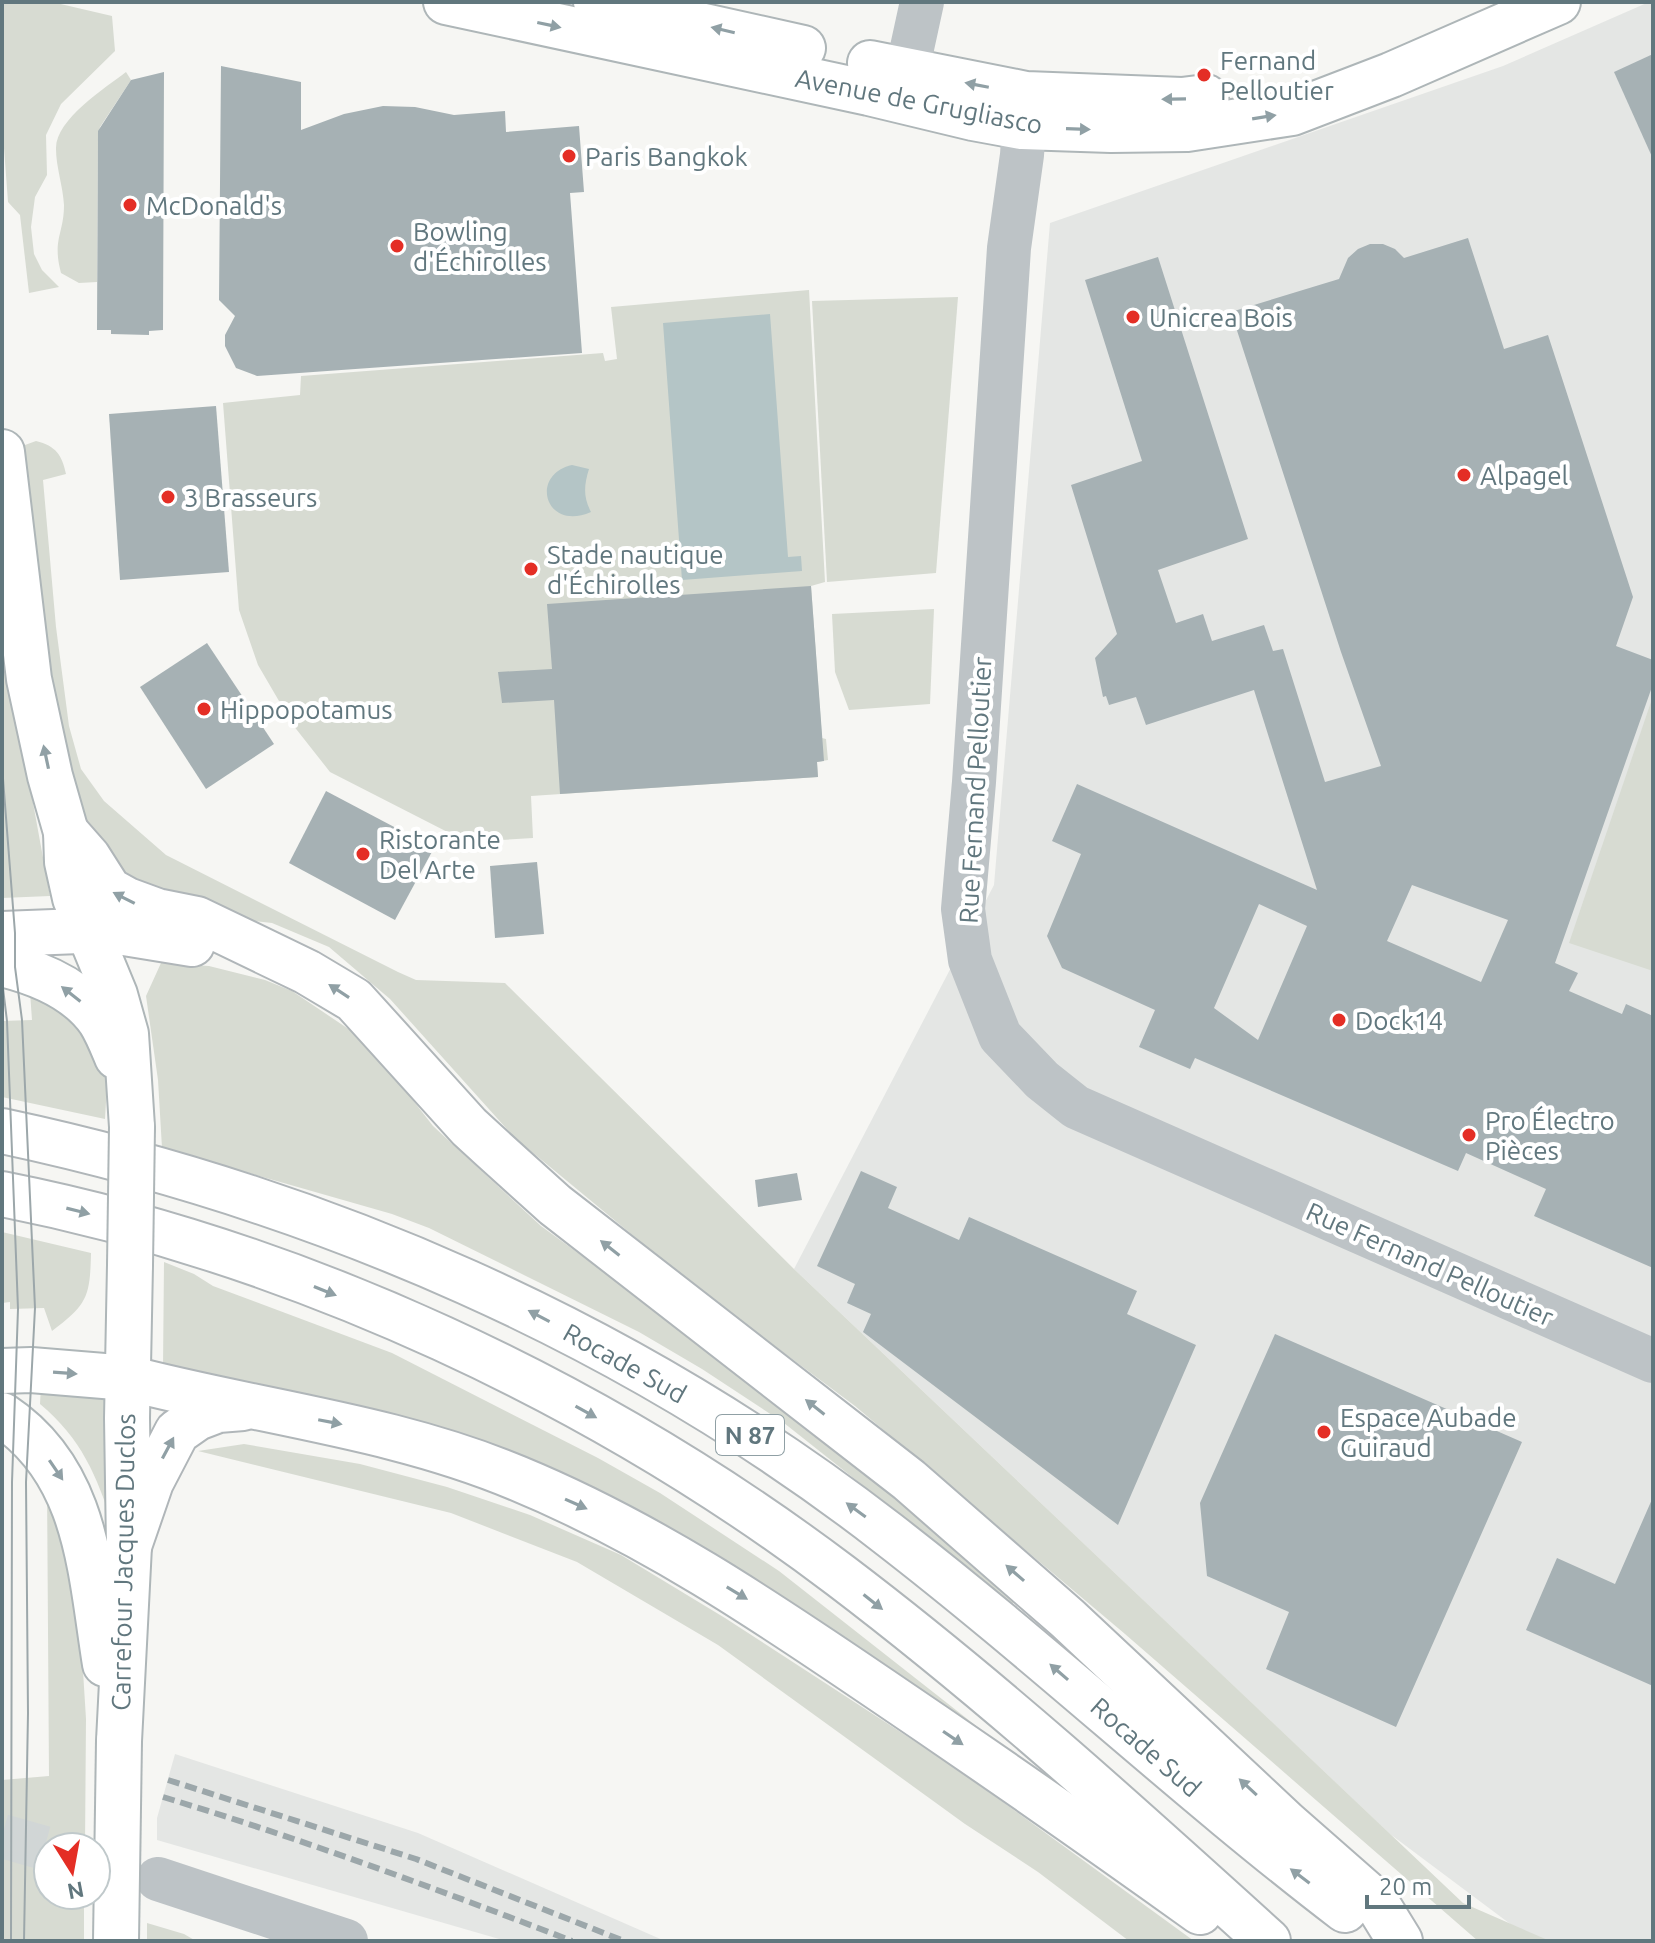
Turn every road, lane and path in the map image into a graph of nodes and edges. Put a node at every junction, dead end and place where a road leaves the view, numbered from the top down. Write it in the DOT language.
graph roads {
  1 [pos="446,2"];
  2 [pos="922,2"];
  3 [pos="1558,2"];
  4 [pos="599,10"];
  5 [pos="907,71"];
  6 [pos="1024,110"];
  7 [pos="2,452"];
  8 [pos="66,832"];
  9 [pos="89,931"];
  10 [pos="2,934"];
  11 [pos="274,956"];
  12 [pos="2,964"];
  13 [pos="128,1080"];
  14 [pos="2,1131"];
  15 [pos="2,1194"];
  16 [pos="1653,1361"];
  17 [pos="7,1368"];
  18 [pos="128,1378"];
  19 [pos="254,1407"];
  20 [pos="2,1415"];
  21 [pos="129,1546"];
  22 [pos="119,1741"];
  23 [pos="158,1879"];
  24 [pos="271,1928"];
  25 [pos="116,1941"];
  26 [pos="346,1941"];
  27 [pos="1242,1941"];
  28 [pos="1268,1941"];
  29 [pos="1385,1941"];
  30 [pos="1400,1941"];
  1 -- 4 [label="main road, Avenue de Grugliasco, one-way"];
  2 -- 5 [label="street, Avenue de Grugliasco"];
  3 -- 6 [label="main road, Avenue de Grugliasco"];
  5 -- 4 [label="main road, Avenue de Grugliasco, one-way"];
  4 -- 6 [label="main road, Avenue de Grugliasco"];
  6 -- 5 [label="main road, Avenue de Grugliasco, one-way"];
  6 -- 16 [label="street, Rue Fernand Pelloutier"];
  8 -- 7 [label="main road, one-way"];
  8 -- 9 [label="main road"];
  11 -- 8 [label="main road, one-way"];
  9 -- 10 [label="main road"];
  9 -- 11 [label="main road"];
  9 -- 13 [label="main road"];
  30 -- 11 [label="main road, one-way"];
  13 -- 12 [label="main road, one-way"];
  13 -- 18 [label="main road, Carrefour Jacques Duclos, bridge"];
  29 -- 14 [label="main road, Rocade Sud / N 87, one-way"];
  15 -- 28 [label="main road, N 87, one-way"];
  17 -- 18 [label="main road, one-way"];
  18 -- 19 [label="main road"];
  18 -- 21 [label="main road, Carrefour Jacques Duclos"];
  21 -- 19 [label="main road, one-way"];
  19 -- 27 [label="main road, one-way"];
  20 -- 22 [label="main road, Carrefour Jacques Duclos, one-way"];
  21 -- 22 [label="main road, Carrefour Jacques Duclos"];
  22 -- 25 [label="main road, bridge"];
  23 -- 24 [label="street"];
  24 -- 26 [label="street"];
}
